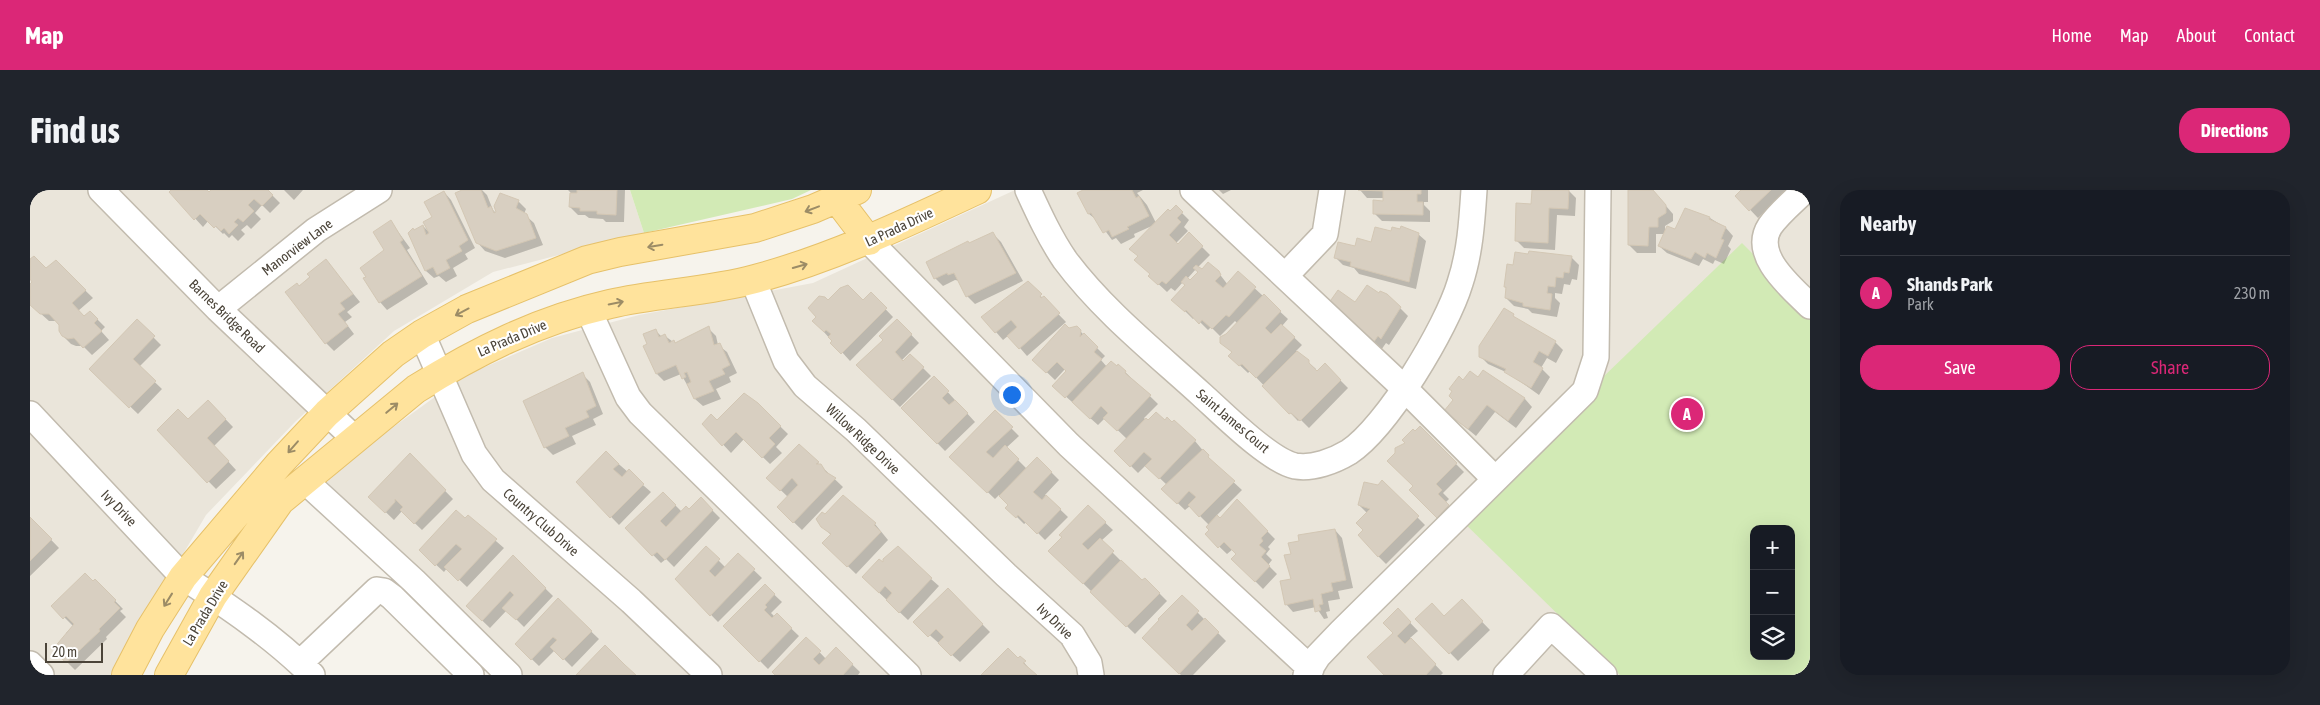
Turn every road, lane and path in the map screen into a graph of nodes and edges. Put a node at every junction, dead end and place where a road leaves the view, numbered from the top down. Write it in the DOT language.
graph roads {
  1 [pos="102,190"];
  2 [pos="379,190"];
  3 [pos="977,190"];
  4 [pos="1028,190"];
  5 [pos="1193,190"];
  6 [pos="1332,190"];
  7 [pos="1474,190"];
  8 [pos="1598,190"];
  9 [pos="1805,190"];
  10 [pos="847,194"];
  11 [pos="869,241"];
  12 [pos="1285,276"];
  13 [pos="753,280"];
  14 [pos="1810,306"];
  15 [pos="218,309"];
  16 [pos="588,309"];
  17 [pos="422,334"];
  18 [pos="440,374"];
  19 [pos="1404,388"];
  20 [pos="328,413"];
  21 [pos="30,414"];
  22 [pos="355,439"];
  23 [pos="1495,479"];
  24 [pos="304,481"];
  25 [pos="1006,575"];
  26 [pos="183,577"];
  27 [pos="213,596"];
  28 [pos="30,664"];
  29 [pos="306,669"];
  30 [pos="1308,672"];
  31 [pos="41,675"];
  32 [pos="126,675"];
  33 [pos="169,675"];
  34 [pos="471,675"];
  35 [pos="509,675"];
  36 [pos="709,675"];
  37 [pos="908,675"];
  38 [pos="1091,675"];
  39 [pos="1506,675"];
  40 [pos="1604,675"];
  1 -- 15 [label="street, Barnes Bridge Road"];
  2 -- 15 [label="street, Manorview Lane"];
  3 -- 11 [label="main road, La Prada Drive"];
  4 -- 19 [label="street, Saint James Court"];
  5 -- 12 [label="street"];
  6 -- 12 [label="street"];
  7 -- 19 [label="street, Saint James Court"];
  8 -- 23 [label="street"];
  9 -- 14 [label="street"];
  10 -- 11 [label="main road"];
  10 -- 17 [label="main road, one-way"];
  13 -- 11 [label="main road, La Prada Drive, one-way"];
  11 -- 30 [label="street"];
  12 -- 19 [label="street"];
  16 -- 13 [label="main road, La Prada Drive, one-way"];
  13 -- 25 [label="street, Willow Ridge Drive"];
  15 -- 20 [label="street, Barnes Bridge Road"];
  16 -- 18 [label="main road, La Prada Drive"];
  16 -- 37 [label="street"];
  17 -- 18 [label="street, Country Club Drive"];
  17 -- 20 [label="main road"];
  22 -- 18 [label="main road, La Prada Drive, one-way"];
  18 -- 36 [label="street, Country Club Drive"];
  19 -- 23 [label="street"];
  20 -- 22 [label="street, Barnes Bridge Road"];
  20 -- 26 [label="main road, one-way"];
  21 -- 26 [label="street, Ivy Drive"];
  22 -- 24 [label="main road, La Prada Drive"];
  23 -- 30 [label="street"];
  27 -- 24 [label="main road, La Prada Drive, one-way"];
  24 -- 35 [label="street"];
  25 -- 38 [label="street, Ivy Drive"];
  26 -- 27 [label="street, Ivy Drive"];
  26 -- 32 [label="main road, one-way"];
  27 -- 29 [label="street, Ivy Drive"];
  27 -- 33 [label="main road, La Prada Drive"];
  28 -- 31 [label="street"];
  29 -- 34 [label="street"];
  39 -- 40 [label="street"];
}
